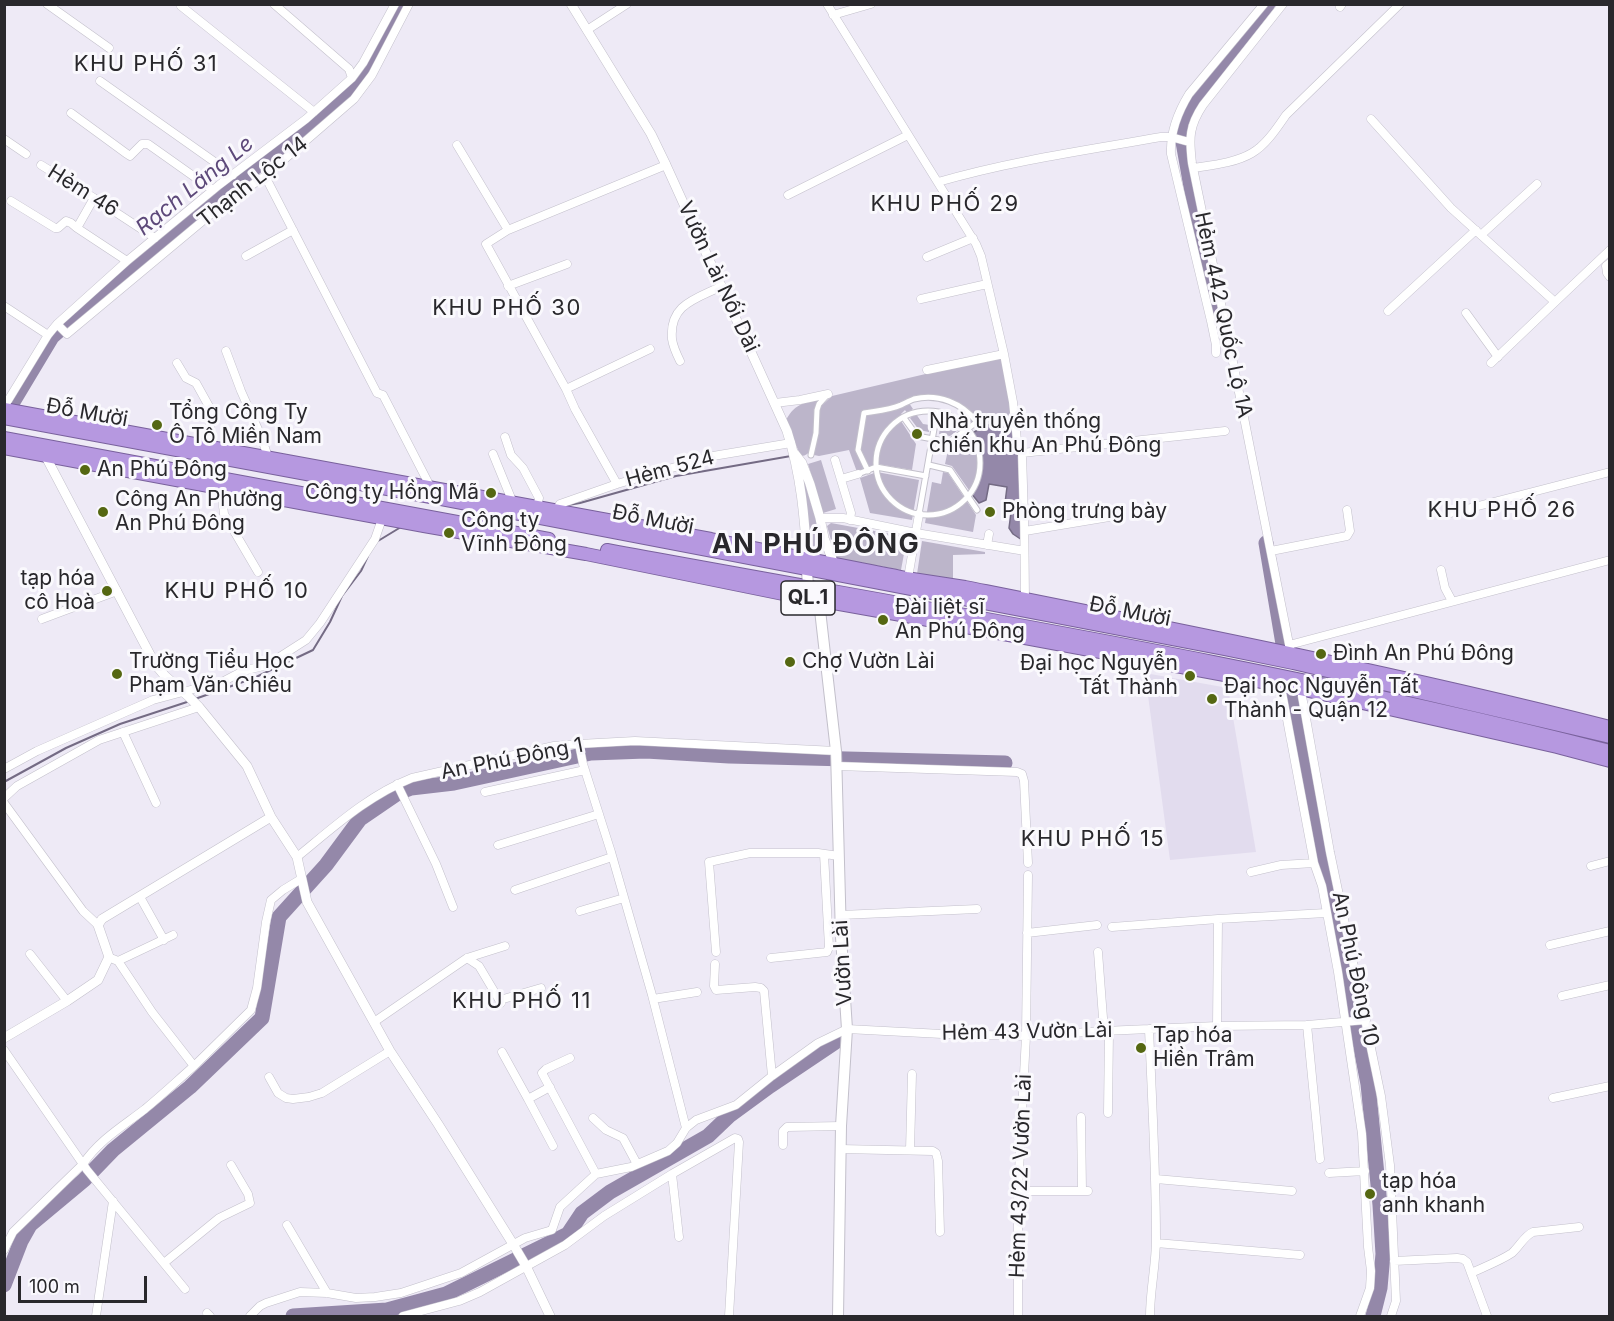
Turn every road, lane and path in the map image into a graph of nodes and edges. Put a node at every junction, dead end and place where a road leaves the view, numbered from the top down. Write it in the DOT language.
graph roads {
  1 [pos="47,4"];
  2 [pos="274,4"];
  3 [pos="395,4"];
  4 [pos="409,4"];
  5 [pos="572,4"];
  6 [pos="627,4"];
  7 [pos="827,4"];
  8 [pos="871,4"];
  9 [pos="1264,4"];
  10 [pos="1283,4"];
  11 [pos="1400,4"];
  12 [pos="181,6"];
  13 [pos="833,15"];
  14 [pos="587,30"];
  15 [pos="109,48"];
  16 [pos="352,78"];
  17 [pos="100,81"];
  18 [pos="314,112"];
  19 [pos="70,113"];
  20 [pos="306,119"];
  21 [pos="1371,119"];
  22 [pos="316,132"];
  23 [pos="908,135"];
  24 [pos="1171,137"];
  25 [pos="4,139"];
  26 [pos="1185,141"];
  27 [pos="457,145"];
  28 [pos="26,154"];
  29 [pos="41,165"];
  30 [pos="666,165"];
  31 [pos="1193,168"];
  32 [pos="233,175"];
  33 [pos="266,176"];
  34 [pos="938,182"];
  35 [pos="1537,184"];
  36 [pos="213,190"];
  37 [pos="788,195"];
  38 [pos="94,198"];
  39 [pos="12,201"];
  40 [pos="77,228"];
  41 [pos="293,230"];
  42 [pos="508,230"];
  43 [pos="1478,233"];
  44 [pos="155,238"];
  45 [pos="973,238"];
  46 [pos="1610,250"];
  47 [pos="246,256"];
  48 [pos="927,257"];
  49 [pos="127,261"];
  50 [pos="1610,263"];
  51 [pos="567,264"];
  52 [pos="1610,277"];
  53 [pos="987,284"];
  54 [pos="508,286"];
  55 [pos="722,286"];
  56 [pos="921,299"];
  57 [pos="1555,302"];
  58 [pos="4,306"];
  59 [pos="1388,311"];
  60 [pos="1466,313"];
  61 [pos="57,324"];
  62 [pos="48,335"];
  63 [pos="650,349"];
  64 [pos="226,351"];
  65 [pos="1216,353"];
  66 [pos="1004,354"];
  67 [pos="680,362"];
  68 [pos="177,363"];
  69 [pos="927,370"];
  70 [pos="566,389"];
  71 [pos="828,394"];
  72 [pos="775,403"];
  73 [pos="4,408"];
  74 [pos="937,412"];
  75 [pos="4,418"];
  76 [pos="904,418"];
  77 [pos="968,430"];
  78 [pos="1225,430"];
  79 [pos="505,437"];
  80 [pos="4,438"];
  81 [pos="933,440"];
  82 [pos="210,447"];
  83 [pos="4,448"];
  84 [pos="793,448"];
  85 [pos="46,451"];
  86 [pos="1022,453"];
  87 [pos="493,454"];
  88 [pos="811,455"];
  89 [pos="268,457"];
  90 [pos="835,460"];
  91 [pos="928,465"];
  92 [pos="876,467"];
  93 [pos="868,471"];
  94 [pos="1610,472"];
  95 [pos="858,474"];
  96 [pos="926,476"];
  97 [pos="841,479"];
  98 [pos="617,484"];
  99 [pos="221,488"];
  100 [pos="433,492"];
  101 [pos="968,496"];
  102 [pos="513,502"];
  103 [pos="537,507"];
  104 [pos="556,510"];
  105 [pos="977,510"];
  106 [pos="1347,510"];
  107 [pos="384,513"];
  108 [pos="1451,513"];
  109 [pos="919,514"];
  110 [pos="1109,517"];
  111 [pos="820,518"];
  112 [pos="850,520"];
  113 [pos="1026,531"];
  114 [pos="916,533"];
  115 [pos="989,534"];
  116 [pos="987,545"];
  117 [pos="1019,550"];
  118 [pos="1271,551"];
  119 [pos="1610,560"];
  120 [pos="807,565"];
  121 [pos="831,569"];
  122 [pos="1441,570"];
  123 [pos="258,572"];
  124 [pos="908,578"];
  125 [pos="117,591"];
  126 [pos="818,598"];
  127 [pos="1025,600"];
  128 [pos="1452,601"];
  129 [pos="42,620"];
  130 [pos="1291,654"];
  131 [pos="1280,680"];
  132 [pos="1300,685"];
  133 [pos="185,694"];
  134 [pos="197,706"];
  135 [pos="1610,727"];
  136 [pos="123,732"];
  137 [pos="1610,737"];
  138 [pos="580,748"];
  139 [pos="1610,751"];
  140 [pos="836,759"];
  141 [pos="1610,761"];
  142 [pos="584,768"];
  143 [pos="4,769"];
  144 [pos="399,787"];
  145 [pos="485,792"];
  146 [pos="4,798"];
  147 [pos="4,803"];
  148 [pos="156,803"];
  149 [pos="599,814"];
  150 [pos="271,818"];
  151 [pos="498,845"];
  152 [pos="824,854"];
  153 [pos="839,856"];
  154 [pos="297,857"];
  155 [pos="612,857"];
  156 [pos="1610,861"];
  157 [pos="1028,863"];
  158 [pos="1314,863"];
  159 [pos="1591,866"];
  160 [pos="1251,872"];
  161 [pos="1029,875"];
  162 [pos="302,882"];
  163 [pos="515,890"];
  164 [pos="140,897"];
  165 [pos="624,898"];
  166 [pos="453,908"];
  167 [pos="977,909"];
  168 [pos="580,911"];
  169 [pos="1326,913"];
  170 [pos="841,915"];
  171 [pos="1218,919"];
  172 [pos="98,925"];
  173 [pos="1097,925"];
  174 [pos="1112,927"];
  175 [pos="1610,931"];
  176 [pos="1028,933"];
  177 [pos="173,935"];
  178 [pos="164,940"];
  179 [pos="1550,945"];
  180 [pos="505,946"];
  181 [pos="716,952"];
  182 [pos="1098,952"];
  183 [pos="30,954"];
  184 [pos="467,958"];
  185 [pos="771,958"];
  186 [pos="114,959"];
  187 [pos="715,964"];
  188 [pos="1610,985"];
  189 [pos="541,988"];
  190 [pos="697,992"];
  191 [pos="1562,996"];
  192 [pos="653,999"];
  193 [pos="67,1001"];
  194 [pos="1364,1020"];
  195 [pos="1348,1021"];
  196 [pos="374,1022"];
  197 [pos="1307,1025"];
  198 [pos="1217,1026"];
  199 [pos="847,1029"];
  200 [pos="1149,1029"];
  201 [pos="1107,1031"];
  202 [pos="1026,1036"];
  203 [pos="4,1038"];
  204 [pos="4,1050"];
  205 [pos="390,1051"];
  206 [pos="502,1052"];
  207 [pos="570,1058"];
  208 [pos="194,1066"];
  209 [pos="912,1074"];
  210 [pos="772,1076"];
  211 [pos="269,1077"];
  212 [pos="1610,1086"];
  213 [pos="550,1087"];
  214 [pos="1553,1098"];
  215 [pos="528,1099"];
  216 [pos="1108,1113"];
  217 [pos="1081,1117"];
  218 [pos="593,1118"];
  219 [pos="841,1126"];
  220 [pos="686,1128"];
  221 [pos="783,1145"];
  222 [pos="553,1146"];
  223 [pos="840,1149"];
  224 [pos="910,1150"];
  225 [pos="1320,1159"];
  226 [pos="637,1164"];
  227 [pos="231,1165"];
  228 [pos="85,1167"];
  229 [pos="1365,1172"];
  230 [pos="1329,1173"];
  231 [pos="596,1174"];
  232 [pos="672,1174"];
  233 [pos="1156,1179"];
  234 [pos="1018,1191"];
  235 [pos="1292,1191"];
  236 [pos="113,1201"];
  237 [pos="287,1225"];
  238 [pos="1579,1227"];
  239 [pos="940,1232"];
  240 [pos="679,1237"];
  241 [pos="1156,1243"];
  242 [pos="514,1246"];
  243 [pos="4,1250"];
  244 [pos="1300,1255"];
  245 [pos="1394,1261"];
  246 [pos="164,1263"];
  247 [pos="524,1264"];
  248 [pos="1471,1273"];
  249 [pos="185,1289"];
  250 [pos="327,1293"];
  251 [pos="96,1317"];
  252 [pos="250,1317"];
  253 [pos="403,1317"];
  254 [pos="550,1317"];
  255 [pos="729,1317"];
  256 [pos="838,1317"];
  257 [pos="1018,1317"];
  258 [pos="1150,1317"];
  259 [pos="1360,1317"];
  260 [pos="1391,1317"];
  261 [pos="1487,1317"];
  1 -- 15 [label="street"];
  2 -- 16 [label="street"];
  3 -- 16 [label="street, Thạnh Lộc 14"];
  4 -- 22 [label="street, Thạnh Lộc 14"];
  5 -- 14 [label="street, Vườn Lài Nối Dài"];
  6 -- 14 [label="street"];
  7 -- 13 [label="street"];
  8 -- 13 [label="street"];
  9 -- 24 [label="street"];
  10 -- 26 [label="street, Hẻm 442 Quốc Lộ 1A"];
  11 -- 31 [label="street"];
  12 -- 18 [label="street"];
  13 -- 23 [label="street"];
  14 -- 30 [label="street, Vườn Lài Nối Dài"];
  16 -- 18 [label="street, Thạnh Lộc 14"];
  17 -- 32 [label="street"];
  18 -- 20 [label="street, Thạnh Lộc 14"];
  19 -- 36 [label="street"];
  20 -- 22 [label="street"];
  20 -- 32 [label="street, Thạnh Lộc 14"];
  21 -- 43 [label="street"];
  22 -- 33 [label="street, Thạnh Lộc 14"];
  23 -- 34 [label="street"];
  23 -- 37 [label="street"];
  24 -- 26 [label="street"];
  24 -- 34 [label="street"];
  24 -- 65 [label="street"];
  25 -- 28 [label="street, Hẻm 46"];
  26 -- 31 [label="street, Hẻm 442 Quốc Lộ 1A"];
  27 -- 42 [label="street"];
  29 -- 38 [label="street, Hẻm 46"];
  30 -- 42 [label="street"];
  30 -- 55 [label="street, Vườn Lài Nối Dài"];
  31 -- 118 [label="street, Hẻm 442 Quốc Lộ 1A"];
  32 -- 36 [label="street, Thạnh Lộc 14"];
  33 -- 41 [label="street"];
  33 -- 61 [label="street, Thạnh Lộc 14"];
  34 -- 45 [label="street"];
  35 -- 43 [label="street"];
  36 -- 44 [label="street, Thạnh Lộc 14"];
  38 -- 40 [label="street"];
  38 -- 44 [label="street, Hẻm 46"];
  39 -- 40 [label="street"];
  40 -- 49 [label="street"];
  41 -- 47 [label="street"];
  41 -- 100 [label="street"];
  42 -- 54 [label="street"];
  43 -- 57 [label="street"];
  43 -- 59 [label="street"];
  44 -- 49 [label="street, Thạnh Lộc 14"];
  45 -- 48 [label="street"];
  45 -- 53 [label="street"];
  46 -- 57 [label="street"];
  49 -- 61 [label="street, Thạnh Lộc 14"];
  50 -- 52 [label="street"];
  51 -- 54 [label="street"];
  53 -- 56 [label="street"];
  53 -- 66 [label="street"];
  54 -- 70 [label="street"];
  55 -- 67 [label="street"];
  55 -- 72 [label="street, Vườn Lài Nối Dài"];
  57 -- 60 [label="street"];
  58 -- 62 [label="street"];
  61 -- 62 [label="street, Thạnh Lộc 14"];
  62 -- 73 [label="street, Thạnh Lộc 14"];
  63 -- 70 [label="street"];
  64 -- 89 [label="street"];
  66 -- 69 [label="street"];
  66 -- 86 [label="street"];
  68 -- 82 [label="street"];
  70 -- 98 [label="street"];
  71 -- 72 [label="street"];
  71 -- 88 [label="street"];
  72 -- 84 [label="street, Vườn Lài Nối Dài"];
  73 -- 82 [label="highway, Đỗ Mười / QL.1"];
  74 -- 76 [label="street"];
  74 -- 77 [label="street"];
  74 -- 81 [label="street"];
  75 -- 100 [label="highway, Đỗ Mười / QL.1"];
  76 -- 81 [label="street"];
  76 -- 92 [label="street"];
  77 -- 81 [label="street"];
  77 -- 93 [label="street"];
  77 -- 101 [label="street"];
  78 -- 86 [label="street"];
  79 -- 103 [label="street"];
  80 -- 85 [label="highway, Đỗ Mười / QL.1"];
  81 -- 91 [label="street"];
  82 -- 89 [label="highway, Đỗ Mười / QL.1"];
  83 -- 85 [label="highway, Đỗ Mười / QL.1"];
  84 -- 98 [label="street, Hẻm 524"];
  84 -- 111 [label="street, Vườn Lài"];
  84 -- 120 [label="street, Vườn Lài Nối Dài"];
  85 -- 99 [label="highway, Đỗ Mười / QL.1"];
  85 -- 107 [label="highway, Đỗ Mười / QL.1"];
  85 -- 125 [label="street"];
  86 -- 113 [label="street"];
  87 -- 102 [label="street"];
  89 -- 100 [label="highway, Đỗ Mười / QL.1"];
  90 -- 97 [label="street"];
  91 -- 96 [label="street"];
  91 -- 101 [label="street"];
  92 -- 93 [label="street"];
  92 -- 96 [label="street"];
  92 -- 109 [label="street"];
  93 -- 95 [label="street"];
  94 -- 108 [label="street"];
  95 -- 97 [label="street"];
  96 -- 109 [label="street"];
  97 -- 112 [label="street"];
  98 -- 104 [label="street, Hẻm 524"];
  99 -- 107 [label="highway, Đỗ Mười / QL.1"];
  99 -- 123 [label="street"];
  100 -- 102 [label="highway, Đỗ Mười / QL.1"];
  100 -- 120 [label="highway, Đỗ Mười / QL.1"];
  101 -- 105 [label="street"];
  101 -- 109 [label="street"];
  102 -- 103 [label="highway, Đỗ Mười / QL.1"];
  103 -- 104 [label="highway, Đỗ Mười / QL.1"];
  104 -- 120 [label="highway, Đỗ Mười / QL.1"];
  106 -- 118 [label="street"];
  107 -- 126 [label="highway, Đỗ Mười / QL.1"];
  107 -- 133 [label="street"];
  109 -- 114 [label="street"];
  110 -- 113 [label="street"];
  111 -- 112 [label="street"];
  111 -- 121 [label="street, Vườn Lài"];
  112 -- 114 [label="street"];
  113 -- 127 [label="street"];
  114 -- 116 [label="street"];
  114 -- 124 [label="street"];
  115 -- 116 [label="street"];
  116 -- 117 [label="street"];
  118 -- 130 [label="street, Hẻm 442 Quốc Lộ 1A"];
  119 -- 128 [label="street"];
  120 -- 121 [label="highway, Đỗ Mười / QL.1"];
  120 -- 126 [label="main road, Vườn Lài"];
  121 -- 124 [label="highway, Đỗ Mười / QL.1"];
  121 -- 126 [label="main road, Vườn Lài"];
  121 -- 130 [label="highway, Đỗ Mười / QL.1"];
  122 -- 128 [label="street"];
  124 -- 127 [label="highway, Đỗ Mười / QL.1"];
  125 -- 129 [label="street"];
  125 -- 133 [label="street"];
  126 -- 131 [label="highway, Đỗ Mười / QL.1"];
  126 -- 140 [label="main road, Vườn Lài"];
  127 -- 130 [label="highway, Đỗ Mười / QL.1"];
  128 -- 130 [label="street"];
  130 -- 135 [label="highway, Đỗ Mười / QL.1"];
  130 -- 137 [label="highway, Đỗ Mười / QL.1"];
  131 -- 132 [label="highway, Đỗ Mười / QL.1"];
  131 -- 158 [label="street"];
  132 -- 139 [label="highway, Đỗ Mười / QL.1"];
  132 -- 141 [label="highway, Đỗ Mười / QL.1"];
  132 -- 194 [label="street, An Phú Đông 10"];
  133 -- 134 [label="street"];
  133 -- 143 [label="street"];
  134 -- 136 [label="street"];
  134 -- 150 [label="street"];
  136 -- 146 [label="street"];
  136 -- 148 [label="street"];
  138 -- 140 [label="street, An Phú Đông 1"];
  138 -- 142 [label="street"];
  138 -- 144 [label="street, An Phú Đông 1"];
  140 -- 153 [label="main road, Vườn Lài"];
  140 -- 157 [label="street, An Phú Đông 1"];
  142 -- 145 [label="street"];
  142 -- 149 [label="street"];
  144 -- 154 [label="street, An Phú Đông 1"];
  144 -- 166 [label="street"];
  147 -- 172 [label="street"];
  149 -- 151 [label="street"];
  149 -- 155 [label="street"];
  150 -- 154 [label="street"];
  150 -- 164 [label="street"];
  152 -- 153 [label="street"];
  152 -- 181 [label="street"];
  152 -- 185 [label="street"];
  153 -- 170 [label="main road, Vườn Lài"];
  154 -- 162 [label="street"];
  155 -- 163 [label="street"];
  155 -- 165 [label="street"];
  156 -- 159 [label="street"];
  158 -- 160 [label="street"];
  158 -- 169 [label="street"];
  161 -- 176 [label="street, Hẻm 43/22 Vườn Lài"];
  162 -- 196 [label="street"];
  162 -- 208 [label="street"];
  164 -- 172 [label="street"];
  164 -- 178 [label="street"];
  165 -- 168 [label="street"];
  165 -- 192 [label="street"];
  167 -- 170 [label="street"];
  169 -- 171 [label="street"];
  169 -- 195 [label="street"];
  170 -- 199 [label="main road, Vườn Lài"];
  171 -- 174 [label="street"];
  171 -- 198 [label="street"];
  172 -- 186 [label="street"];
  173 -- 176 [label="street"];
  175 -- 179 [label="street"];
  176 -- 202 [label="street, Hẻm 43/22 Vườn Lài"];
  177 -- 178 [label="street"];
  178 -- 186 [label="street"];
  180 -- 184 [label="street"];
  182 -- 201 [label="street"];
  183 -- 193 [label="street"];
  184 -- 189 [label="street"];
  184 -- 196 [label="street"];
  186 -- 193 [label="street"];
  186 -- 208 [label="street"];
  187 -- 210 [label="street"];
  188 -- 191 [label="street"];
  190 -- 192 [label="street"];
  192 -- 220 [label="street"];
  193 -- 203 [label="street"];
  194 -- 195 [label="street, Hẻm 43 Vườn Lài"];
  194 -- 245 [label="street, An Phú Đông 10"];
  195 -- 197 [label="street, Hẻm 43 Vườn Lài"];
  195 -- 229 [label="street"];
  196 -- 205 [label="street"];
  197 -- 198 [label="street, Hẻm 43 Vườn Lài"];
  197 -- 225 [label="street"];
  198 -- 200 [label="street, Hẻm 43 Vườn Lài"];
  199 -- 202 [label="street, Hẻm 43 Vườn Lài"];
  199 -- 210 [label="street"];
  199 -- 219 [label="main road, Vườn Lài"];
  200 -- 201 [label="street, Hẻm 43 Vườn Lài"];
  200 -- 233 [label="street"];
  201 -- 202 [label="street, Hẻm 43 Vườn Lài"];
  201 -- 216 [label="street"];
  202 -- 234 [label="street, Hẻm 43/22 Vườn Lài"];
  204 -- 228 [label="street"];
  205 -- 211 [label="street"];
  205 -- 242 [label="street"];
  206 -- 215 [label="street"];
  207 -- 213 [label="street"];
  208 -- 228 [label="street"];
  209 -- 224 [label="street"];
  210 -- 220 [label="street"];
  212 -- 214 [label="street"];
  213 -- 215 [label="street"];
  213 -- 231 [label="street"];
  215 -- 222 [label="street"];
  217 -- 234 [label="street"];
  218 -- 226 [label="street"];
  219 -- 221 [label="street"];
  219 -- 223 [label="main road, Vườn Lài"];
  220 -- 226 [label="street"];
  223 -- 224 [label="street"];
  223 -- 256 [label="main road, Vườn Lài"];
  224 -- 239 [label="street"];
  226 -- 231 [label="street"];
  227 -- 246 [label="street"];
  228 -- 236 [label="street"];
  228 -- 243 [label="street"];
  229 -- 230 [label="street"];
  229 -- 259 [label="street"];
  231 -- 242 [label="street"];
  232 -- 240 [label="street"];
  232 -- 247 [label="street"];
  232 -- 255 [label="street"];
  233 -- 235 [label="street"];
  233 -- 241 [label="street"];
  234 -- 257 [label="street, Hẻm 43/22 Vườn Lài"];
  236 -- 246 [label="street"];
  236 -- 251 [label="street"];
  237 -- 250 [label="street"];
  238 -- 248 [label="street"];
  241 -- 244 [label="street"];
  241 -- 258 [label="street"];
  242 -- 247 [label="street"];
  242 -- 250 [label="street"];
  245 -- 248 [label="street"];
  245 -- 260 [label="street, An Phú Đông 10"];
  246 -- 249 [label="street"];
  247 -- 253 [label="street"];
  247 -- 254 [label="street"];
  248 -- 261 [label="street"];
  250 -- 252 [label="street"];
}
